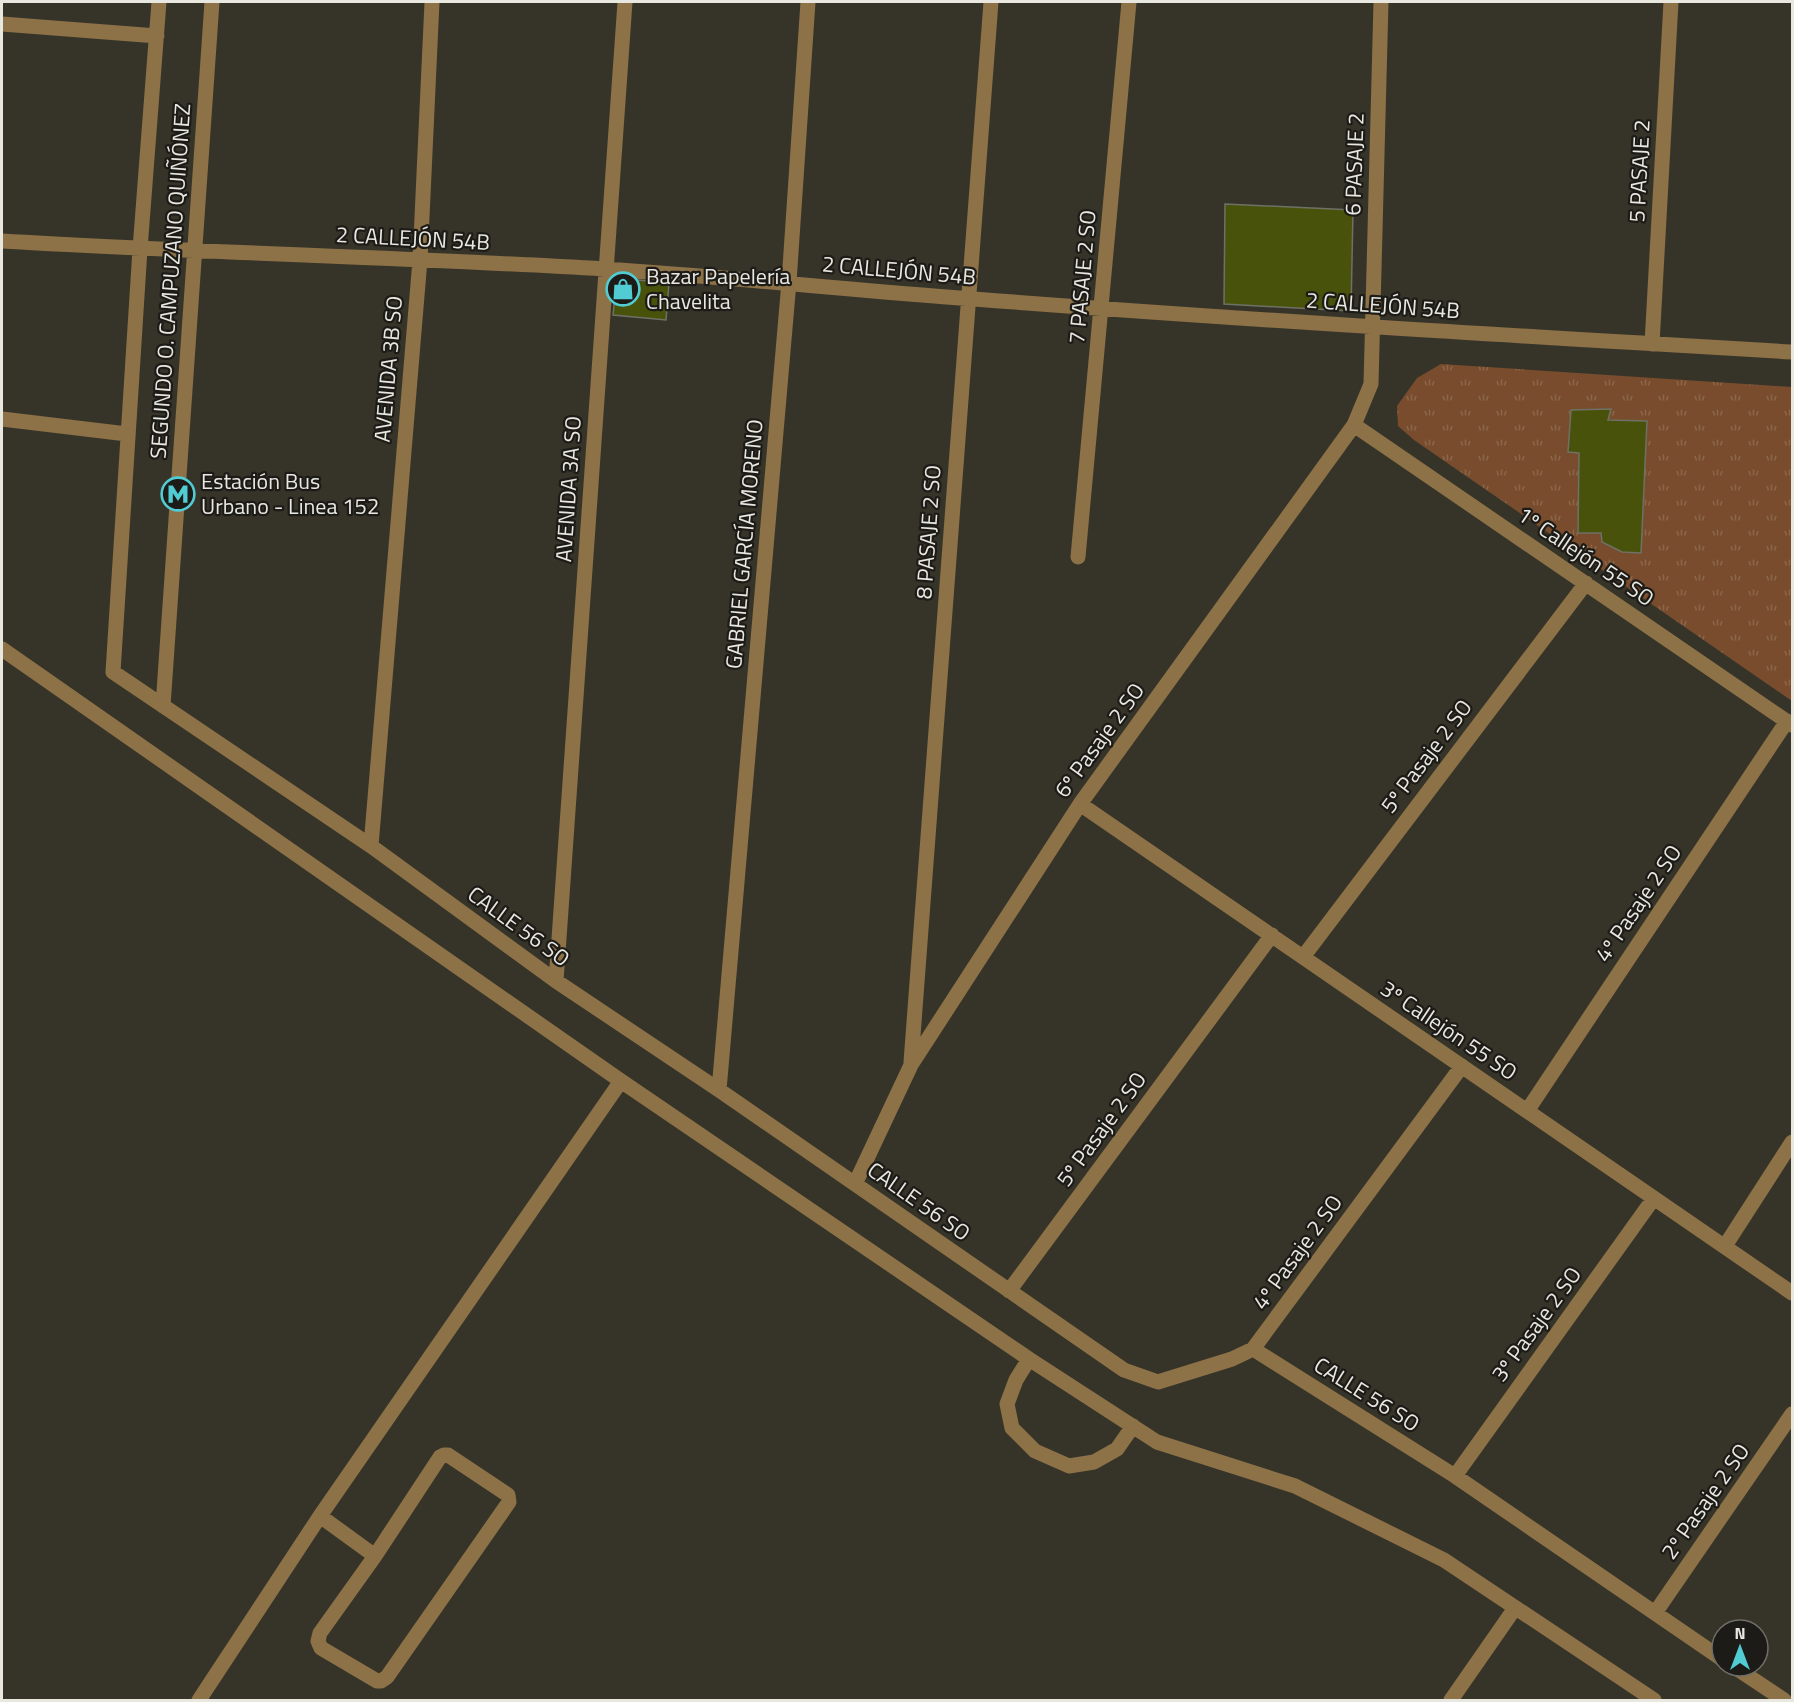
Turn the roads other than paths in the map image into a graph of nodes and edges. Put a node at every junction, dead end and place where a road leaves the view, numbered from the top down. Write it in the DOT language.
graph roads {
  1 [pos="159,2"];
  2 [pos="212,2"];
  3 [pos="432,2"];
  4 [pos="625,2"];
  5 [pos="808,2"];
  6 [pos="991,2"];
  7 [pos="1129,2"];
  8 [pos="1381,2"];
  9 [pos="1671,2"];
  10 [pos="2,24"];
  11 [pos="157,36"];
  12 [pos="2,241"];
  13 [pos="140,249"];
  14 [pos="194,251"];
  15 [pos="420,260"];
  16 [pos="606,269"];
  17 [pos="789,282"];
  18 [pos="968,299"];
  19 [pos="1102,309"];
  20 [pos="1372,328"];
  21 [pos="1652,344"];
  22 [pos="1792,352"];
  23 [pos="2,419"];
  24 [pos="1354,425"];
  25 [pos="127,434"];
  26 [pos="1078,557"];
  27 [pos="1586,583"];
  28 [pos="2,649"];
  29 [pos="113,672"];
  30 [pos="163,706"];
  31 [pos="1790,723"];
  32 [pos="1080,804"];
  33 [pos="371,846"];
  34 [pos="1272,935"];
  35 [pos="1303,957"];
  36 [pos="556,981"];
  37 [pos="911,1065"];
  38 [pos="1462,1066"];
  39 [pos="621,1081"];
  40 [pos="719,1090"];
  41 [pos="1527,1111"];
  42 [pos="1792,1143"];
  43 [pos="855,1184"];
  44 [pos="1654,1198"];
  45 [pos="1725,1246"];
  46 [pos="1009,1291"];
  47 [pos="1792,1293"];
  48 [pos="1253,1349"];
  49 [pos="1029,1359"];
  50 [pos="1792,1414"];
  51 [pos="1133,1426"];
  52 [pos="1455,1476"];
  53 [pos="320,1516"];
  54 [pos="375,1556"];
  55 [pos="1515,1608"];
  56 [pos="1654,1614"];
  57 [pos="1710,1651"];
  58 [pos="1750,1678"];
  59 [pos="199,1701"];
  60 [pos="1451,1701"];
  61 [pos="1653,1701"];
  62 [pos="1784,1701"];
  1 -- 11 [label="street, SEGUNDO O. CAMPUZANO QUIÑÓNEZ"];
  2 -- 14 [label="street, SEGUNDO O. CAMPUZANO QUIÑÓNEZ"];
  3 -- 15 [label="street, AVENIDA 3B SO"];
  4 -- 16 [label="street, AVENIDA 3A SO"];
  5 -- 17 [label="street, GABRIEL GARCÍA MORENO"];
  6 -- 18 [label="street, 8 PASAJE 2 SO"];
  7 -- 19 [label="street, 7 PASAJE 2 SO"];
  8 -- 20 [label="street, 6 PASAJE 2"];
  9 -- 21 [label="street, 5 PASAJE 2"];
  10 -- 11 [label="street"];
  11 -- 13 [label="street, SEGUNDO O. CAMPUZANO QUIÑÓNEZ"];
  12 -- 13 [label="street, 2 CALLEJÓN 54B"];
  13 -- 14 [label="street, 2 CALLEJÓN 54B"];
  13 -- 25 [label="street, SEGUNDO O. CAMPUZANO QUIÑÓNEZ"];
  14 -- 15 [label="street, 2 CALLEJÓN 54B"];
  14 -- 30 [label="street, SEGUNDO O. CAMPUZANO QUIÑÓNEZ"];
  15 -- 16 [label="street, 2 CALLEJÓN 54B"];
  15 -- 33 [label="street, AVENIDA 3B SO"];
  16 -- 17 [label="street, 2 CALLEJÓN 54B"];
  16 -- 36 [label="street, AVENIDA 3A SO"];
  17 -- 18 [label="street, 2 CALLEJÓN 54B"];
  17 -- 40 [label="street, GABRIEL GARCÍA MORENO"];
  18 -- 19 [label="street, 2 CALLEJÓN 54B"];
  18 -- 37 [label="street, 8 PASAJE 2 SO"];
  19 -- 20 [label="street, 2 CALLEJÓN 54B"];
  19 -- 26 [label="street, 7 PASAJE 2 SO"];
  20 -- 21 [label="street, 2 CALLEJÓN 54B"];
  20 -- 24 [label="street, 6º Pasaje 2 SO"];
  21 -- 22 [label="street, 2 CALLEJÓN 54B"];
  23 -- 25 [label="street"];
  24 -- 27 [label="street, 1º Callejón 55 SO"];
  24 -- 32 [label="street, 6º Pasaje 2 SO"];
  25 -- 29 [label="street, SEGUNDO O. CAMPUZANO QUIÑÓNEZ"];
  27 -- 31 [label="street, 1º Callejón 55 SO"];
  27 -- 35 [label="street, 5º Pasaje 2 SO"];
  28 -- 39 [label="street"];
  29 -- 30 [label="street, CALLE 56 SO"];
  30 -- 33 [label="street, CALLE 56 SO"];
  31 -- 41 [label="street, 4º Pasaje 2 SO"];
  32 -- 34 [label="street, 3º Callejón 55 SO"];
  32 -- 37 [label="street, 6º Pasaje 2 SO"];
  33 -- 36 [label="street, CALLE 56 SO"];
  34 -- 35 [label="street, 3º Callejón 55 SO"];
  34 -- 46 [label="street, 5º Pasaje 2 SO"];
  35 -- 38 [label="street, 3º Callejón 55 SO"];
  36 -- 40 [label="street, CALLE 56 SO"];
  37 -- 43 [label="street, 6º Pasaje 2 SO"];
  38 -- 41 [label="street, 3º Callejón 55 SO"];
  38 -- 48 [label="street, 4º Pasaje 2 SO"];
  39 -- 49 [label="street"];
  39 -- 53 [label="street"];
  40 -- 43 [label="street, CALLE 56 SO"];
  41 -- 44 [label="street, 3º Callejón 55 SO"];
  42 -- 45 [label="street"];
  43 -- 46 [label="street, CALLE 56 SO"];
  44 -- 45 [label="street, 3º Callejón 55 SO"];
  44 -- 52 [label="street, 3º Pasaje 2 SO"];
  45 -- 47 [label="street, 3º Callejón 55 SO"];
  46 -- 48 [label="street, CALLE 56 SO"];
  48 -- 52 [label="street, CALLE 56 SO"];
  49 -- 51 [label="street"];
  49 -- 51 [label="street"];
  50 -- 56 [label="street, 2º Pasaje 2 SO"];
  51 -- 55 [label="street"];
  52 -- 56 [label="street, CALLE 56 SO"];
  53 -- 54 [label="street"];
  53 -- 59 [label="street"];
  54 -- 54 [label="street"];
  55 -- 60 [label="street"];
  55 -- 61 [label="street"];
  56 -- 57 [label="street, CALLE 56 SO"];
  58 -- 62 [label="street"];
}
